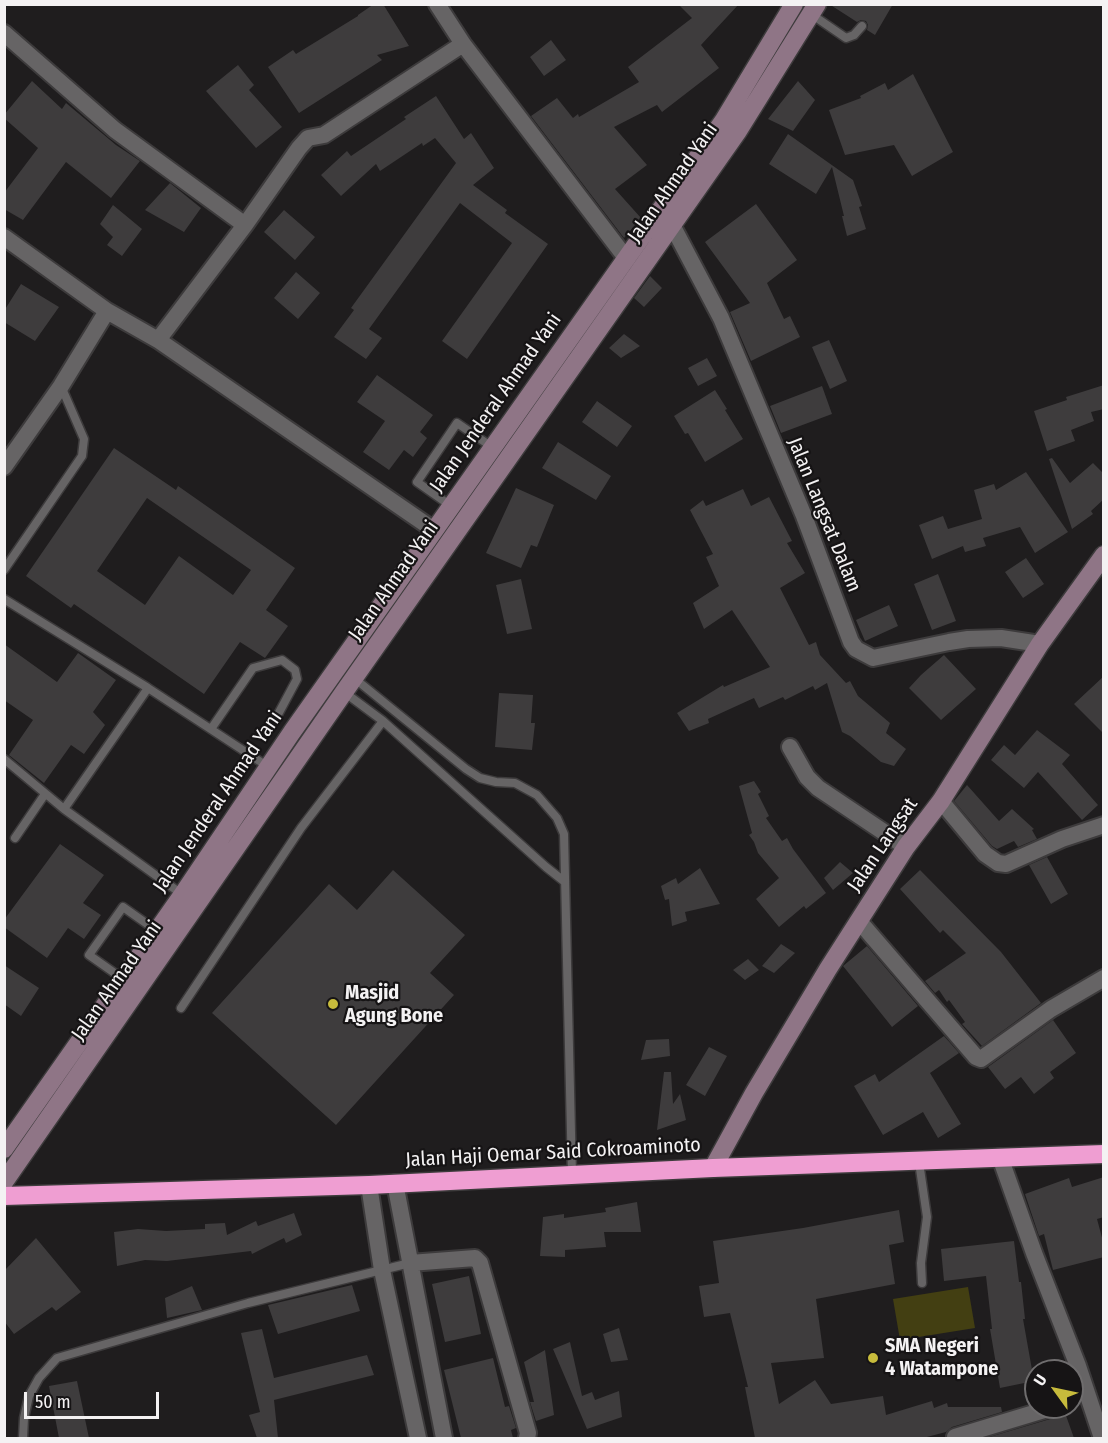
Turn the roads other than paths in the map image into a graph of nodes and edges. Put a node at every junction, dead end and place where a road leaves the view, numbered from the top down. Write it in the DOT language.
graph roads {
  1 [pos="437,4"];
  2 [pos="794,4"];
  3 [pos="814,9"];
  4 [pos="862,26"];
  5 [pos="4,33"];
  6 [pos="463,44"];
  7 [pos="245,225"];
  8 [pos="672,225"];
  9 [pos="4,237"];
  10 [pos="626,258"];
  11 [pos="107,311"];
  12 [pos="158,340"];
  13 [pos="61,386"];
  14 [pos="492,447"];
  15 [pos="4,467"];
  16 [pos="451,506"];
  17 [pos="434,530"];
  18 [pos="1104,555"];
  19 [pos="4,570"];
  20 [pos="4,599"];
  21 [pos="1040,644"];
  22 [pos="349,685"];
  23 [pos="147,688"];
  24 [pos="275,720"];
  25 [pos="383,721"];
  26 [pos="211,729"];
  27 [pos="292,732"];
  28 [pos="309,744"];
  29 [pos="790,747"];
  30 [pos="4,759"];
  31 [pos="268,767"];
  32 [pos="285,779"];
  33 [pos="45,794"];
  34 [pos="940,801"];
  35 [pos="64,809"];
  36 [pos="1104,825"];
  37 [pos="15,837"];
  38 [pos="906,847"];
  39 [pos="565,882"];
  40 [pos="183,894"];
  41 [pos="198,904"];
  42 [pos="859,921"];
  43 [pos="157,931"];
  44 [pos="1104,978"];
  45 [pos="123,979"];
  46 [pos="181,1008"];
  47 [pos="4,1149"];
  48 [pos="1104,1154"];
  49 [pos="1000,1157"];
  50 [pos="919,1161"];
  51 [pos="713,1168"];
  52 [pos="572,1175"];
  53 [pos="4,1182"];
  54 [pos="395,1183"];
  55 [pos="369,1185"];
  56 [pos="4,1196"];
  57 [pos="410,1263"];
  58 [pos="382,1270"];
  59 [pos="922,1283"];
  60 [pos="1067,1359"];
  61 [pos="1084,1406"];
  62 [pos="1024,1416"];
  63 [pos="955,1437"];
  64 [pos="23,1438"];
  65 [pos="418,1438"];
  66 [pos="444,1438"];
  67 [pos="527,1438"];
  68 [pos="1102,1438"];
  1 -- 6 [label="street"];
  2 -- 10 [label="main road, Jalan Jenderal Ahmad Yani"];
  3 -- 4 [label="lane"];
  3 -- 8 [label="main road, Jalan Ahmad Yani"];
  5 -- 7 [label="street"];
  6 -- 7 [label="street"];
  6 -- 10 [label="street"];
  7 -- 12 [label="street"];
  8 -- 21 [label="street, Jalan Langsat Dalam"];
  8 -- 22 [label="main road, Jalan Ahmad Yani"];
  9 -- 11 [label="street"];
  10 -- 14 [label="main road, Jalan Jenderal Ahmad Yani"];
  11 -- 12 [label="street"];
  11 -- 13 [label="street"];
  12 -- 17 [label="street"];
  13 -- 15 [label="street"];
  13 -- 19 [label="lane"];
  14 -- 16 [label="main road, Jalan Jenderal Ahmad Yani"];
  14 -- 16 [label="lane"];
  16 -- 17 [label="main road, Jalan Jenderal Ahmad Yani"];
  17 -- 27 [label="main road, Jalan Jenderal Ahmad Yani"];
  18 -- 21 [label="main road, Jalan Langsat"];
  20 -- 23 [label="lane"];
  21 -- 34 [label="main road, Jalan Langsat"];
  22 -- 25 [label="lane"];
  22 -- 28 [label="main road, Jalan Ahmad Yani"];
  22 -- 39 [label="lane"];
  23 -- 26 [label="lane"];
  23 -- 35 [label="lane"];
  24 -- 26 [label="lane"];
  25 -- 39 [label="lane"];
  25 -- 46 [label="lane"];
  26 -- 31 [label="lane"];
  27 -- 28 [label="main road"];
  27 -- 31 [label="main road, Jalan Jenderal Ahmad Yani"];
  28 -- 32 [label="main road, Jalan Ahmad Yani"];
  29 -- 38 [label="street"];
  30 -- 33 [label="lane"];
  31 -- 32 [label="lane"];
  31 -- 40 [label="main road, Jalan Jenderal Ahmad Yani"];
  32 -- 41 [label="main road, Jalan Ahmad Yani"];
  33 -- 35 [label="lane"];
  33 -- 37 [label="lane"];
  34 -- 36 [label="street"];
  34 -- 38 [label="main road, Jalan Langsat"];
  35 -- 40 [label="lane"];
  38 -- 42 [label="main road, Jalan Langsat"];
  39 -- 52 [label="lane"];
  40 -- 41 [label="lane"];
  40 -- 43 [label="main road, Jalan Jenderal Ahmad Yani"];
  41 -- 53 [label="main road, Jalan Ahmad Yani"];
  42 -- 44 [label="street"];
  42 -- 51 [label="main road, Jalan Langsat"];
  43 -- 45 [label="main road, Jalan Jenderal Ahmad Yani"];
  43 -- 45 [label="lane"];
  45 -- 47 [label="main road, Jalan Jenderal Ahmad Yani"];
  48 -- 49 [label="highway, Jalan Haji Oemar Said Cokroaminoto"];
  49 -- 50 [label="highway, Jalan Haji Oemar Said Cokroaminoto"];
  49 -- 60 [label="street"];
  50 -- 51 [label="highway, Jalan Haji Oemar Said Cokroaminoto"];
  50 -- 59 [label="lane"];
  51 -- 52 [label="highway, Jalan Haji Oemar Said Cokroaminoto"];
  52 -- 54 [label="highway, Jalan Haji Oemar Said Cokroaminoto"];
  54 -- 55 [label="highway, Jalan Haji Oemar Said Cokroaminoto"];
  54 -- 57 [label="street"];
  55 -- 56 [label="highway, Jalan Haji Oemar Said Cokroaminoto"];
  55 -- 58 [label="street"];
  57 -- 58 [label="lane"];
  57 -- 66 [label="street"];
  57 -- 67 [label="street"];
  58 -- 64 [label="lane"];
  58 -- 65 [label="street"];
  61 -- 68 [label="street"];
  62 -- 63 [label="street"];
}
